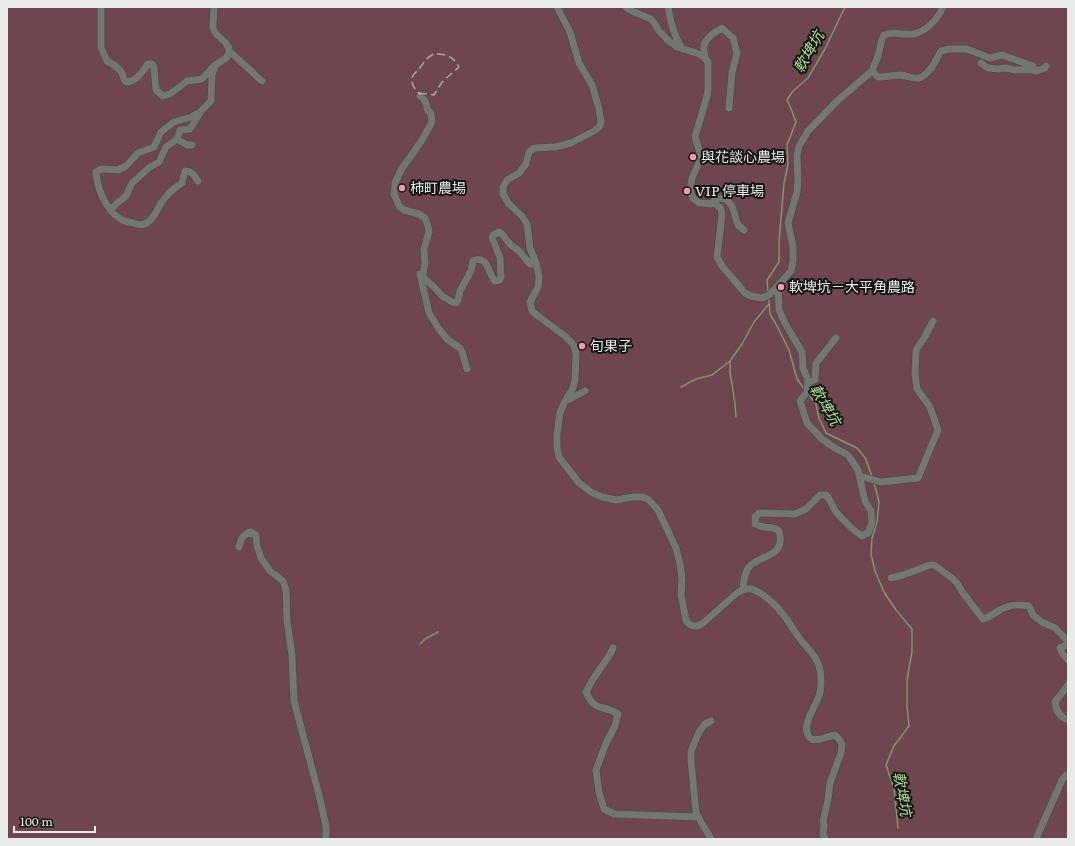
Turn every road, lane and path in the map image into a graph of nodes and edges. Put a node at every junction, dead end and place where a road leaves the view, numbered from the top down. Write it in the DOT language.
graph roads {
  1 [pos="101,7"];
  2 [pos="214,7"];
  3 [pos="557,7"];
  4 [pos="626,7"];
  5 [pos="668,7"];
  6 [pos="943,7"];
  7 [pos="682,49"];
  8 [pos="229,51"];
  9 [pos="705,58"];
  10 [pos="981,64"];
  11 [pos="215,66"];
  12 [pos="1046,66"];
  13 [pos="1034,70"];
  14 [pos="872,71"];
  15 [pos="262,81"];
  16 [pos="420,96"];
  17 [pos="729,108"];
  18 [pos="200,112"];
  19 [pos="177,139"];
  20 [pos="192,145"];
  21 [pos="198,181"];
  22 [pos="710,204"];
  23 [pos="111,210"];
  24 [pos="744,230"];
  25 [pos="536,263"];
  26 [pos="423,269"];
  27 [pos="778,286"];
  28 [pos="933,321"];
  29 [pos="836,338"];
  30 [pos="467,369"];
  31 [pos="808,381"];
  32 [pos="585,391"];
  33 [pos="566,401"];
  34 [pos="863,477"];
  35 [pos="239,547"];
  36 [pos="891,578"];
  37 [pos="743,589"];
  38 [pos="1068,644"];
  39 [pos="613,648"];
  40 [pos="1068,660"];
  41 [pos="1068,685"];
  42 [pos="1068,720"];
  43 [pos="711,721"];
  44 [pos="1068,775"];
  45 [pos="698,817"];
  46 [pos="326,839"];
  47 [pos="711,839"];
  48 [pos="825,839"];
  49 [pos="1036,839"];
  1 -- 11 [label="street"];
  2 -- 8 [label="street"];
  3 -- 25 [label="street"];
  4 -- 7 [label="street"];
  5 -- 7 [label="street"];
  6 -- 14 [label="street"];
  7 -- 9 [label="street"];
  8 -- 11 [label="street"];
  8 -- 15 [label="street"];
  9 -- 17 [label="street"];
  9 -- 22 [label="street"];
  10 -- 13 [label="street"];
  11 -- 18 [label="street"];
  12 -- 13 [label="street"];
  13 -- 14 [label="street"];
  14 -- 27 [label="street"];
  16 -- 26 [label="street"];
  18 -- 19 [label="street"];
  18 -- 23 [label="street"];
  19 -- 20 [label="street"];
  19 -- 23 [label="street"];
  21 -- 23 [label="street"];
  22 -- 24 [label="street"];
  22 -- 27 [label="street"];
  25 -- 26 [label="street"];
  25 -- 33 [label="street"];
  26 -- 30 [label="street"];
  27 -- 31 [label="street"];
  28 -- 34 [label="street"];
  29 -- 31 [label="street"];
  31 -- 34 [label="street"];
  32 -- 33 [label="street"];
  33 -- 37 [label="street"];
  34 -- 37 [label="street"];
  35 -- 46 [label="street"];
  36 -- 38 [label="street"];
  37 -- 48 [label="street"];
  38 -- 40 [label="street"];
  39 -- 45 [label="street"];
  41 -- 42 [label="street"];
  43 -- 45 [label="street"];
  44 -- 49 [label="street"];
  45 -- 47 [label="street"];
}
